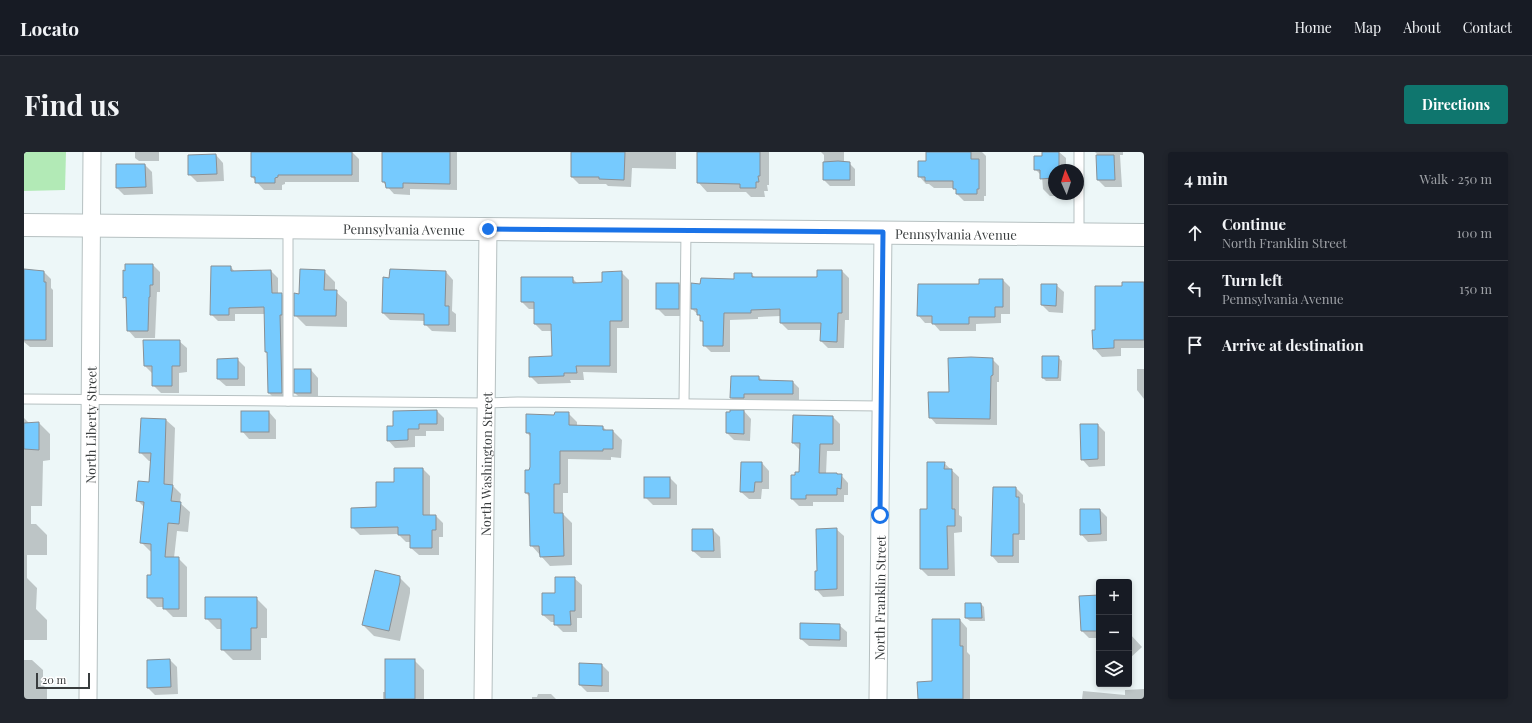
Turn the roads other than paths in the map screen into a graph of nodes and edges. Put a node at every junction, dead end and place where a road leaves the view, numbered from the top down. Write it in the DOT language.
graph roads {
  1 [pos="92,152"];
  2 [pos="1079,152"];
  3 [pos="24,224"];
  4 [pos="92,225"];
  5 [pos="288,227"];
  6 [pos="488,229"];
  7 [pos="686,231"];
  8 [pos="883,232"];
  9 [pos="1079,234"];
  10 [pos="1144,235"];
  11 [pos="24,399"];
  12 [pos="90,399"];
  13 [pos="288,401"];
  14 [pos="486,403"];
  15 [pos="684,403"];
  16 [pos="881,406"];
  17 [pos="88,699"];
  18 [pos="483,699"];
  19 [pos="878,699"];
  1 -- 4 [label="street, North Liberty Street"];
  2 -- 9 [label="lane"];
  3 -- 4 [label="street, Pennsylvania Avenue"];
  4 -- 5 [label="street, Pennsylvania Avenue"];
  4 -- 12 [label="street, North Liberty Street"];
  5 -- 6 [label="street, Pennsylvania Avenue"];
  5 -- 13 [label="lane"];
  6 -- 7 [label="street, Pennsylvania Avenue"];
  6 -- 14 [label="street, North Washington Street"];
  7 -- 8 [label="street, Pennsylvania Avenue"];
  7 -- 15 [label="lane"];
  8 -- 9 [label="street, Pennsylvania Avenue"];
  8 -- 16 [label="street, North Franklin Street"];
  9 -- 10 [label="street, Pennsylvania Avenue"];
  11 -- 12 [label="lane"];
  12 -- 13 [label="lane"];
  12 -- 17 [label="street, North Liberty Street"];
  13 -- 14 [label="lane"];
  14 -- 15 [label="lane"];
  14 -- 18 [label="street, North Washington Street"];
  15 -- 16 [label="lane"];
  16 -- 19 [label="street, North Franklin Street"];
}
